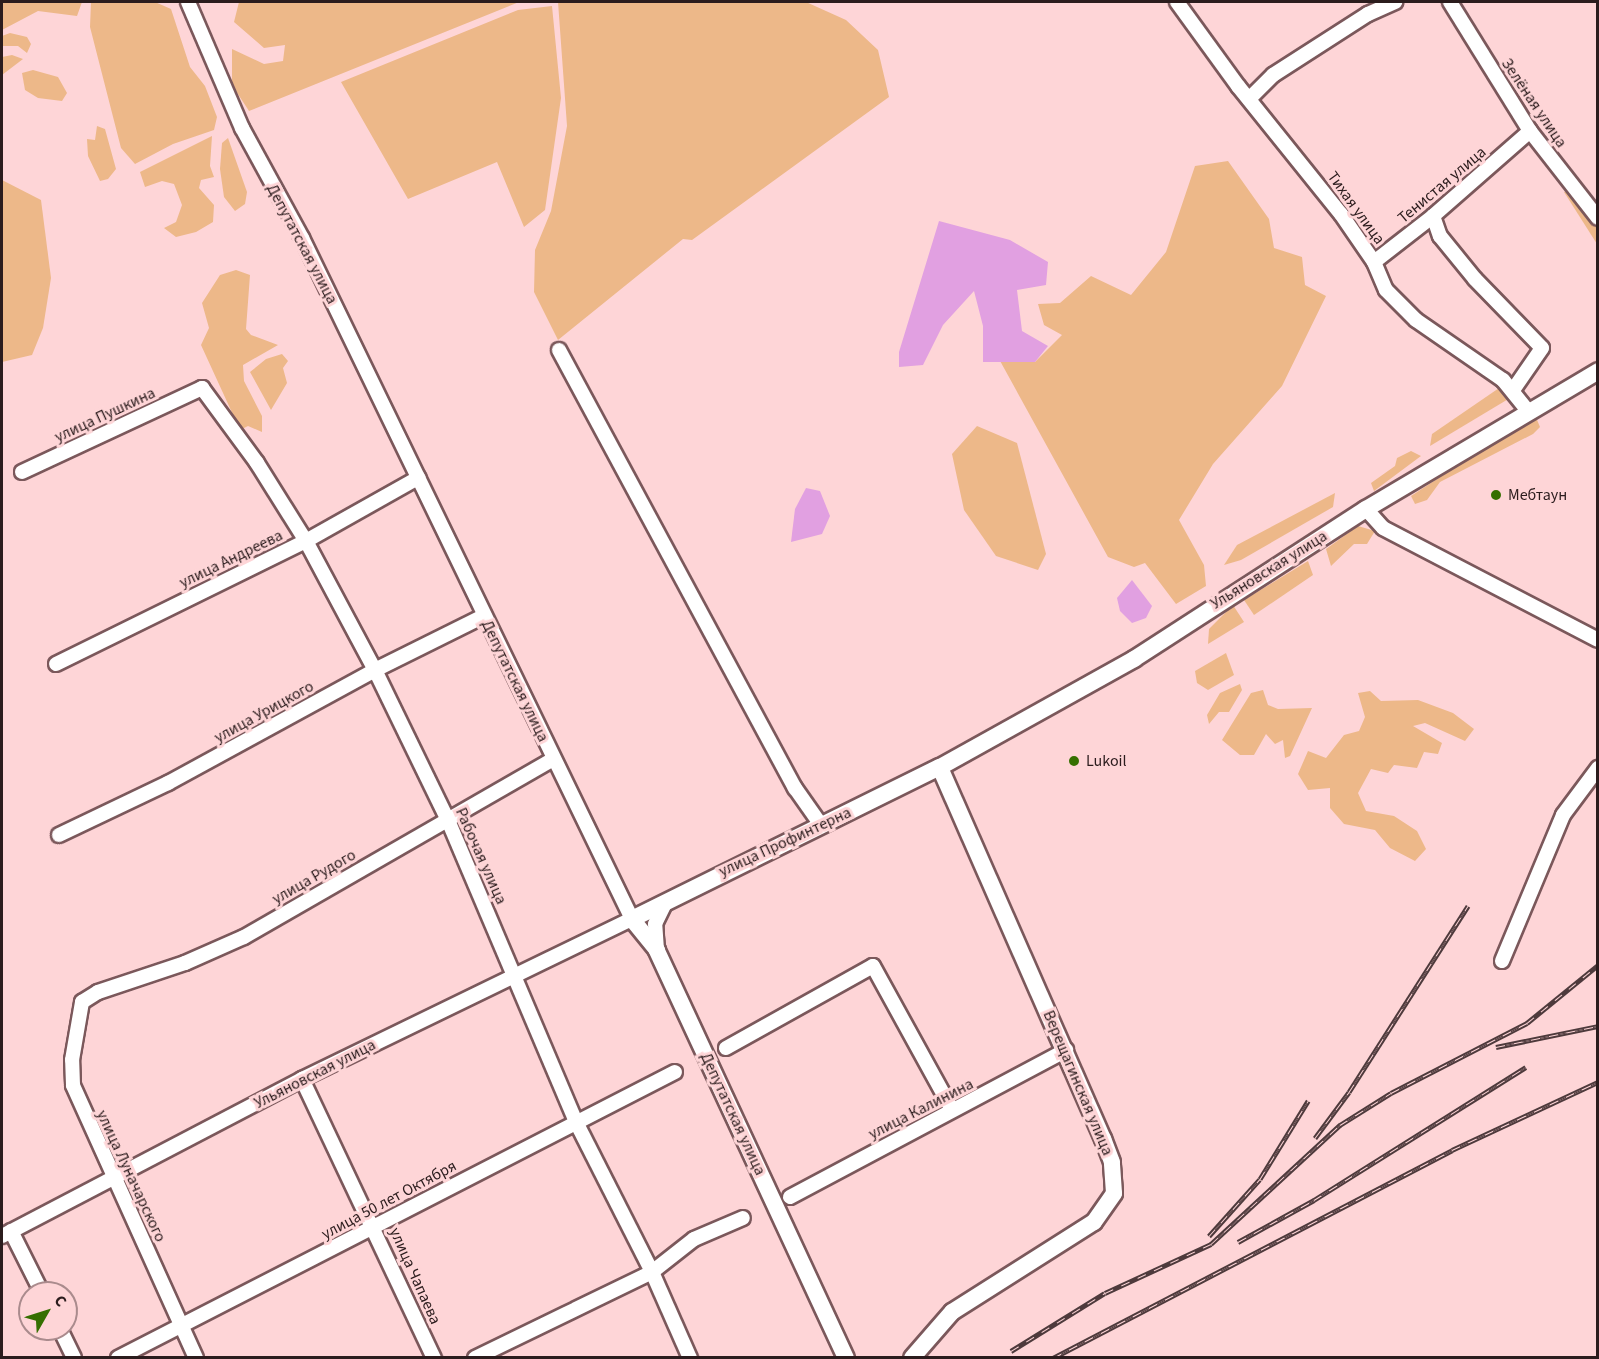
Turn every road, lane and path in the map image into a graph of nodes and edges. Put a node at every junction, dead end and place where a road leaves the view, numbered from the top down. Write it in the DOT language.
graph roads {
  1 [pos="188,2"];
  2 [pos="1179,2"];
  3 [pos="1395,2"];
  4 [pos="1450,2"];
  5 [pos="1249,99"];
  6 [pos="1530,131"];
  7 [pos="1433,216"];
  8 [pos="1598,218"];
  9 [pos="1374,262"];
  10 [pos="559,350"];
  11 [pos="1598,371"];
  12 [pos="202,388"];
  13 [pos="1513,390"];
  14 [pos="1527,410"];
  15 [pos="22,472"];
  16 [pos="418,478"];
  17 [pos="1366,509"];
  18 [pos="306,540"];
  19 [pos="484,616"];
  20 [pos="1598,640"];
  21 [pos="56,664"];
  22 [pos="375,670"];
  23 [pos="553,759"];
  24 [pos="940,767"];
  25 [pos="1598,768"];
  26 [pos="447,818"];
  27 [pos="821,825"];
  28 [pos="59,835"];
  29 [pos="666,899"];
  30 [pos="632,919"];
  31 [pos="657,950"];
  32 [pos="1502,961"];
  33 [pos="515,975"];
  34 [pos="82,1002"];
  35 [pos="726,1048"];
  36 [pos="1066,1050"];
  37 [pos="675,1072"];
  38 [pos="302,1079"];
  39 [pos="951,1108"];
  40 [pos="575,1120"];
  41 [pos="114,1176"];
  42 [pos="790,1197"];
  43 [pos="743,1218"];
  44 [pos="375,1227"];
  45 [pos="6,1234"];
  46 [pos="652,1272"];
  47 [pos="35,1281"];
  48 [pos="180,1326"];
  49 [pos="66,1341"];
  50 [pos="74,1358"];
  51 [pos="118,1358"];
  52 [pos="196,1358"];
  53 [pos="434,1358"];
  54 [pos="475,1358"];
  55 [pos="690,1358"];
  56 [pos="846,1358"];
  57 [pos="912,1358"];
  1 -- 16 [label="street, Депутатская улица"];
  2 -- 5 [label="street, Тихая улица"];
  3 -- 5 [label="street"];
  4 -- 6 [label="street, Зелёная улица"];
  5 -- 9 [label="street, Тихая улица"];
  6 -- 7 [label="street, Тенистая улица"];
  6 -- 8 [label="street, Зелёная улица"];
  7 -- 9 [label="street, Тенистая улица"];
  7 -- 13 [label="street"];
  9 -- 13 [label="street, Тихая улица"];
  10 -- 27 [label="street"];
  11 -- 14 [label="main road, Ульяновская улица"];
  12 -- 15 [label="street, улица Пушкина"];
  12 -- 18 [label="street, Рабочая улица"];
  13 -- 14 [label="street, Тихая улица"];
  14 -- 17 [label="main road, Ульяновская улица"];
  16 -- 18 [label="street, улица Андреева"];
  16 -- 19 [label="street, Депутатская улица"];
  17 -- 20 [label="street"];
  17 -- 24 [label="main road, Ульяновская улица"];
  18 -- 21 [label="street, улица Андреева"];
  18 -- 22 [label="street, Рабочая улица"];
  19 -- 22 [label="street, улица Урицкого"];
  19 -- 23 [label="street, Депутатская улица"];
  22 -- 26 [label="street, Рабочая улица"];
  22 -- 28 [label="street, улица Урицкого"];
  23 -- 26 [label="street, улица Рудого"];
  23 -- 30 [label="street, Депутатская улица"];
  24 -- 27 [label="main road, улица Профинтерна"];
  24 -- 36 [label="main road, Верещагинская улица"];
  25 -- 32 [label="street"];
  26 -- 33 [label="street, Рабочая улица"];
  26 -- 34 [label="street, улица Рудого"];
  27 -- 29 [label="main road, улица Профинтерна"];
  29 -- 30 [label="main road, улица Профинтерна"];
  29 -- 31 [label="street"];
  30 -- 31 [label="main road, Депутатская улица"];
  30 -- 33 [label="street, Ульяновская улица"];
  31 -- 56 [label="main road, Депутатская улица"];
  33 -- 38 [label="street, Ульяновская улица"];
  33 -- 40 [label="street, Рабочая улица"];
  34 -- 41 [label="street, улица Луначарского"];
  35 -- 39 [label="street"];
  36 -- 39 [label="street, улица Калинина"];
  36 -- 57 [label="main road, Верещагинская улица"];
  37 -- 40 [label="street, улица 50 лет Октября"];
  38 -- 41 [label="street, Ульяновская улица"];
  38 -- 44 [label="street, улица Чапаева"];
  39 -- 42 [label="street, улица Калинина"];
  40 -- 44 [label="street, улица 50 лет Октября"];
  40 -- 46 [label="street, Рабочая улица"];
  41 -- 45 [label="street, Ульяновская улица"];
  41 -- 48 [label="street, улица Луначарского"];
  43 -- 46 [label="street"];
  44 -- 48 [label="street, улица 50 лет Октября"];
  44 -- 53 [label="street, улица Чапаева"];
  45 -- 47 [label="street"];
  46 -- 54 [label="street"];
  46 -- 55 [label="street, Рабочая улица"];
  48 -- 51 [label="street, улица 50 лет Октября"];
  48 -- 52 [label="street, улица Луначарского"];
  49 -- 50 [label="street"];
}
